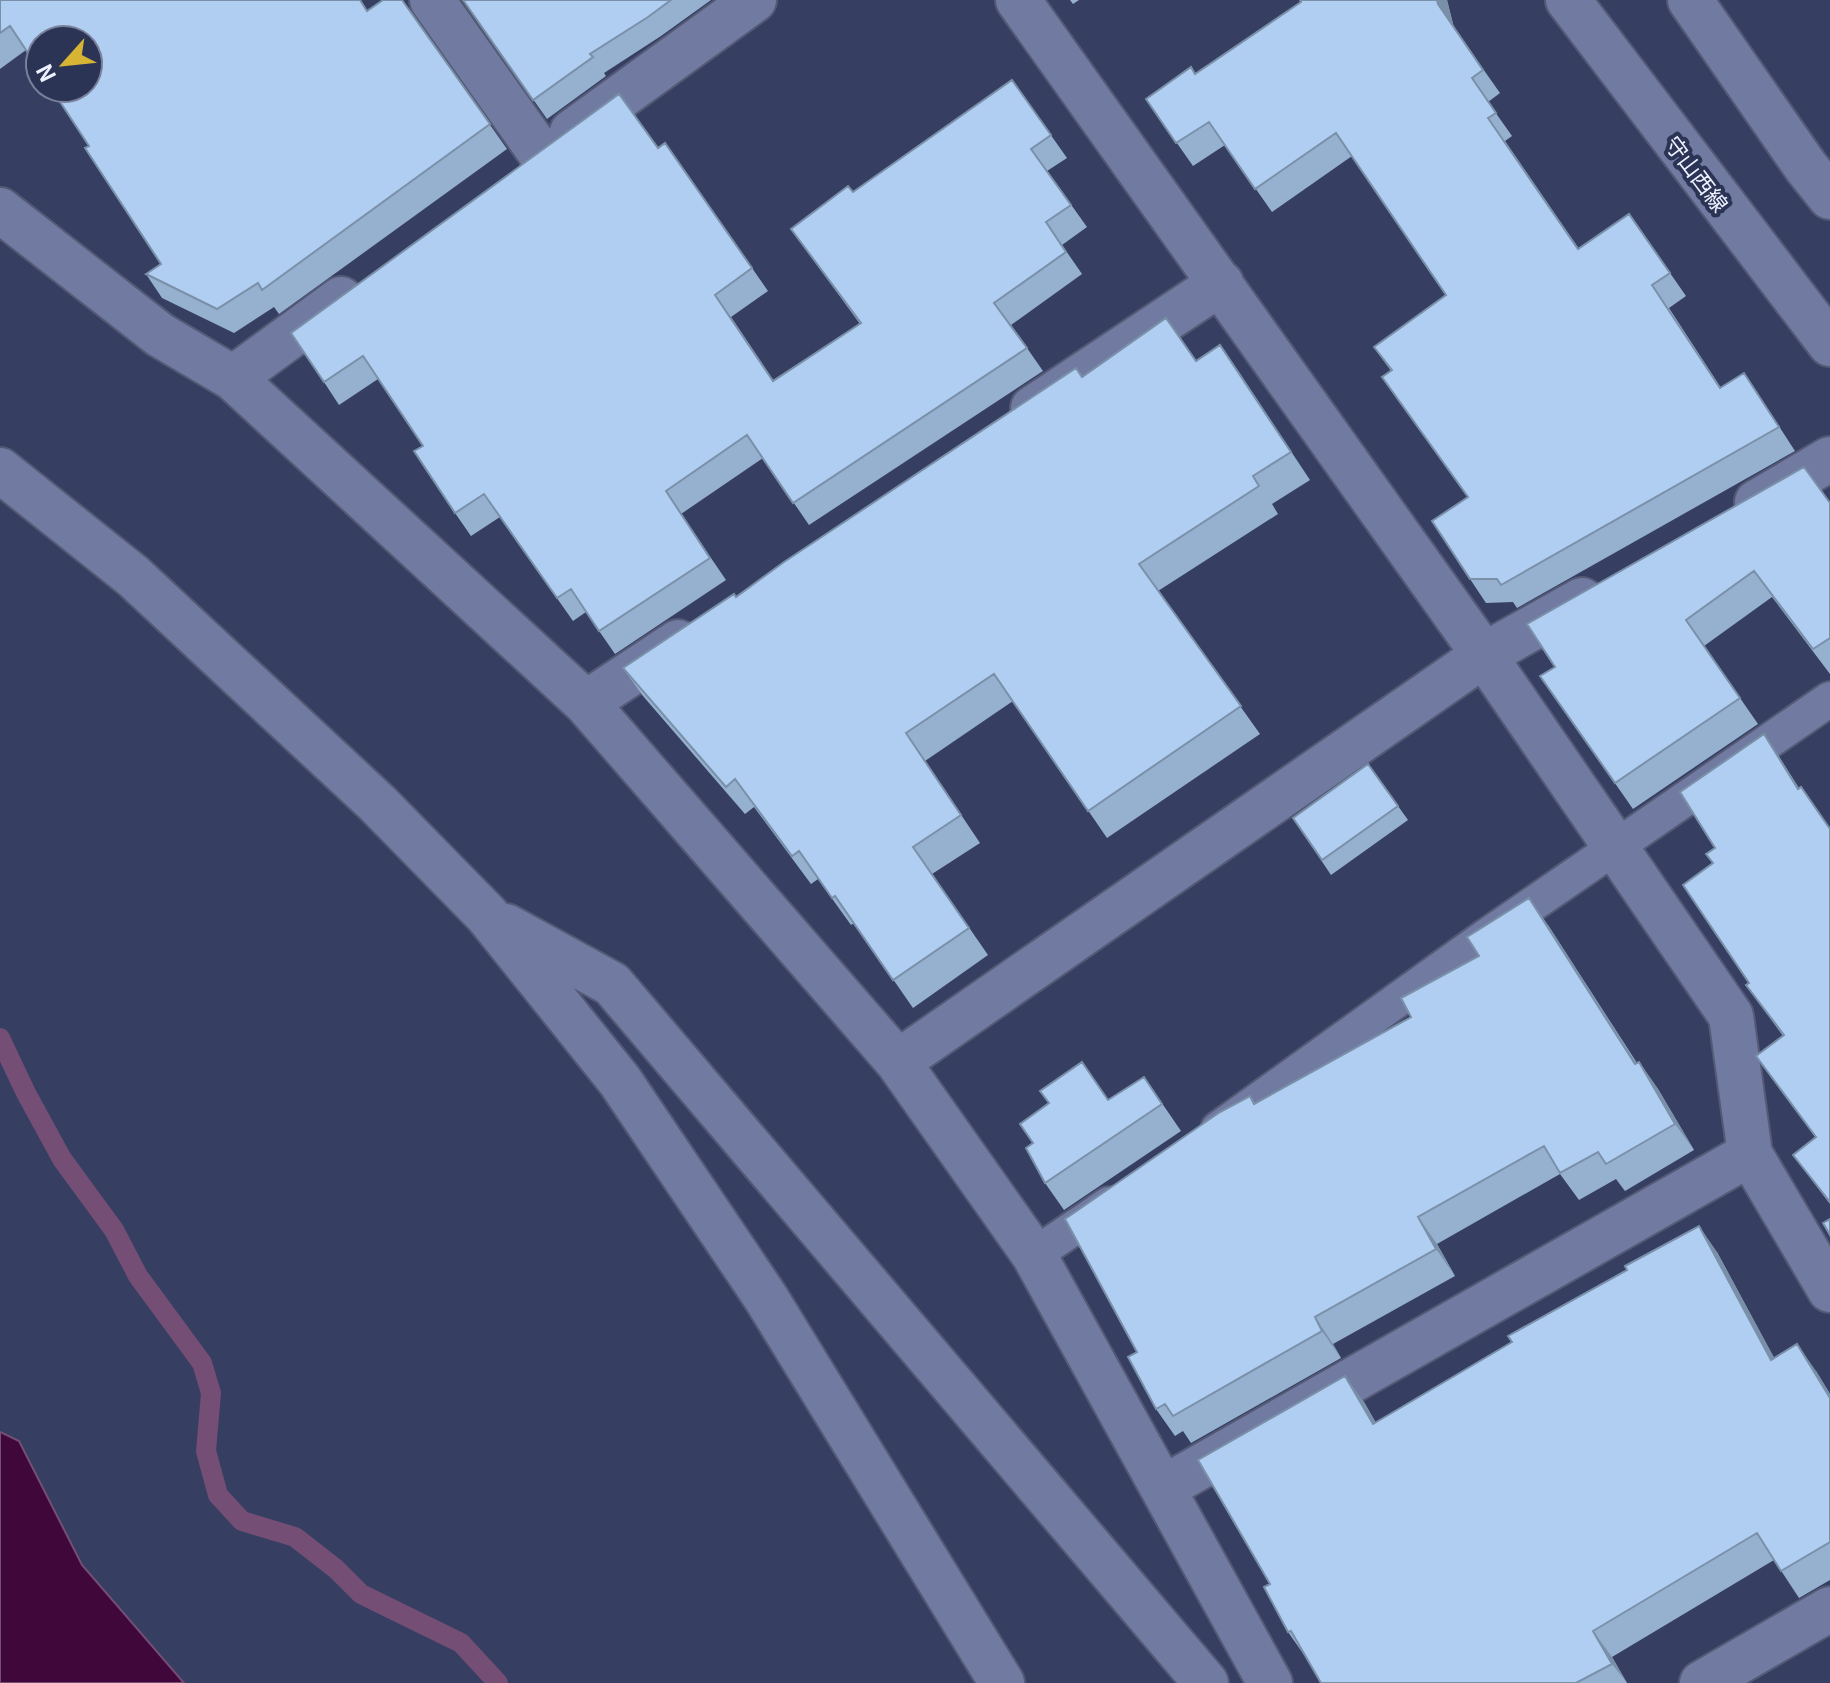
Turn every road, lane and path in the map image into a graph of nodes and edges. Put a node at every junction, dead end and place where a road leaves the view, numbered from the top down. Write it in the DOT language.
graph roads {
  1 [pos="432,0"];
  2 [pos="754,0"];
  3 [pos="1018,0"];
  4 [pos="1568,0"];
  5 [pos="1690,0"];
  6 [pos="1830,197"];
  7 [pos="0,210"];
  8 [pos="374,275"];
  9 [pos="1221,283"];
  10 [pos="1830,344"];
  11 [pos="233,378"];
  12 [pos="996,432"];
  13 [pos="1830,459"];
  14 [pos="0,470"];
  15 [pos="1719,524"];
  16 [pos="1622,578"];
  17 [pos="705,624"];
  18 [pos="1484,655"];
  19 [pos="1830,699"];
  20 [pos="586,703"];
  21 [pos="1615,848"];
  22 [pos="487,915"];
  23 [pos="898,1062"];
  24 [pos="1189,1149"];
  25 [pos="1750,1154"];
  26 [pos="1137,1185"];
  27 [pos="1034,1255"];
  28 [pos="1830,1290"];
  29 [pos="1163,1488"];
  30 [pos="1830,1609"];
  31 [pos="1002,1683"];
  32 [pos="1206,1683"];
  33 [pos="1270,1683"];
  34 [pos="1702,1683"];
  1 -- 2 [label="street"];
  3 -- 9 [label="street"];
  4 -- 10 [label="street, 守山西線"];
  5 -- 6 [label="street"];
  7 -- 11 [label="street"];
  8 -- 11 [label="street"];
  9 -- 12 [label="street"];
  9 -- 18 [label="street"];
  11 -- 20 [label="street"];
  13 -- 15 [label="street"];
  14 -- 22 [label="street"];
  16 -- 18 [label="street"];
  17 -- 20 [label="street"];
  18 -- 21 [label="street"];
  18 -- 23 [label="street"];
  19 -- 21 [label="lane"];
  20 -- 23 [label="street"];
  21 -- 24 [label="lane"];
  21 -- 25 [label="street"];
  22 -- 31 [label="street"];
  22 -- 32 [label="street"];
  23 -- 27 [label="street"];
  25 -- 28 [label="street"];
  25 -- 29 [label="street"];
  26 -- 27 [label="lane"];
  27 -- 29 [label="street"];
  29 -- 33 [label="street"];
  30 -- 34 [label="street"];
}
